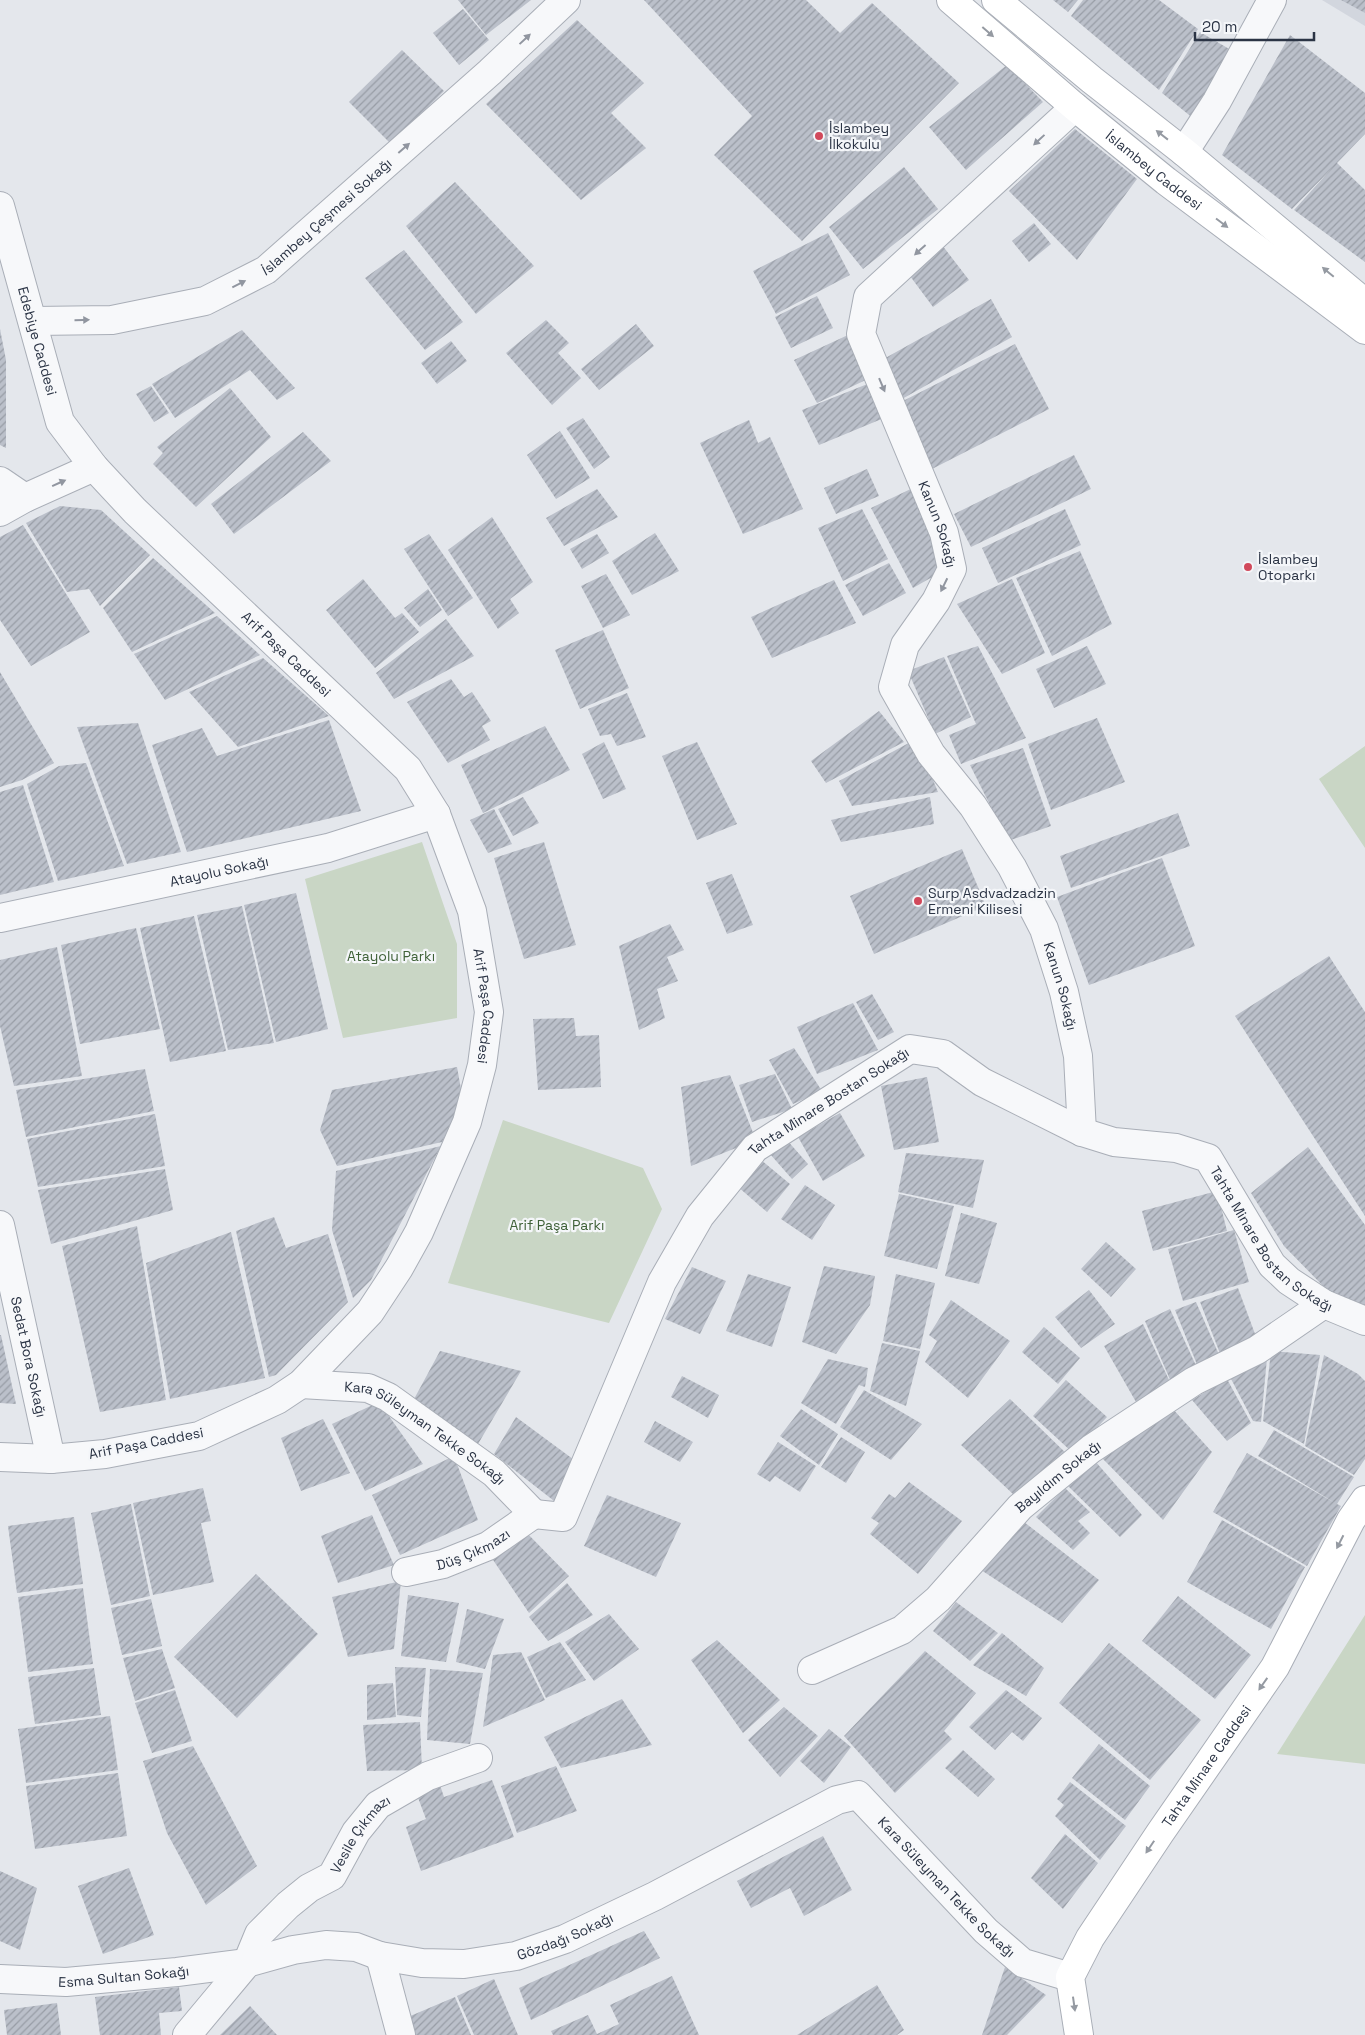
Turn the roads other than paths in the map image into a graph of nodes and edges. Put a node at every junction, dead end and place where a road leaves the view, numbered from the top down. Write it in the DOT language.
graph roads {
  1 [pos="951,0"];
  2 [pos="996,0"];
  3 [pos="1272,0"];
  4 [pos="562,2"];
  5 [pos="1075,107"];
  6 [pos="1184,152"];
  7 [pos="1166,182"];
  8 [pos="0,206"];
  9 [pos="1365,303"];
  10 [pos="34,321"];
  11 [pos="1365,330"];
  12 [pos="94,467"];
  13 [pos="0,480"];
  14 [pos="25,498"];
  15 [pos="0,512"];
  16 [pos="436,814"];
  17 [pos="0,918"];
  18 [pos="1082,1132"];
  19 [pos="0,1225"];
  20 [pos="1324,1304"];
  21 [pos="1365,1321"];
  22 [pos="301,1384"];
  23 [pos="0,1457"];
  24 [pos="51,1459"];
  25 [pos="1365,1500"];
  26 [pos="534,1514"];
  27 [pos="406,1572"];
  28 [pos="812,1670"];
  29 [pos="478,1758"];
  30 [pos="858,1795"];
  31 [pos="380,1956"];
  32 [pos="247,1963"];
  33 [pos="1070,1977"];
  34 [pos="0,1978"];
  35 [pos="187,2035"];
  36 [pos="400,2035"];
  37 [pos="1079,2035"];
  1 -- 5 [label="main road, İslambey Caddesi, one-way"];
  6 -- 2 [label="main road, one-way"];
  3 -- 6 [label="street"];
  10 -- 4 [label="street, İslambey Çeşmesi Sokağı, one-way"];
  5 -- 7 [label="main road, İslambey Caddesi"];
  5 -- 18 [label="street, Kanun Sokağı, one-way"];
  6 -- 7 [label="main road"];
  9 -- 6 [label="main road, one-way"];
  7 -- 11 [label="main road, İslambey Caddesi, one-way"];
  8 -- 10 [label="street, Edebiye Caddesi"];
  10 -- 12 [label="street, Edebiye Caddesi"];
  14 -- 12 [label="street, one-way"];
  12 -- 16 [label="street, Arif Paşa Caddesi"];
  13 -- 14 [label="street"];
  14 -- 15 [label="street"];
  16 -- 17 [label="street, Atayolu Sokağı"];
  16 -- 22 [label="street, Arif Paşa Caddesi"];
  18 -- 20 [label="street, Tahta Minare Bostan Sokağı"];
  18 -- 26 [label="street, Tahta Minare Bostan Sokağı"];
  19 -- 24 [label="street, Sedat Bora Sokağı"];
  20 -- 21 [label="street, Tahta Minare Bostan Sokağı"];
  20 -- 28 [label="street, Bayıldım Sokağı"];
  22 -- 24 [label="street, Arif Paşa Caddesi"];
  22 -- 26 [label="street, Kara Süleyman Tekke Sokağı"];
  23 -- 24 [label="street, Arif Paşa Caddesi"];
  25 -- 33 [label="main road, Tahta Minare Caddesi, one-way"];
  26 -- 27 [label="street, Düş Çıkmazı"];
  29 -- 32 [label="street, Vesile Çıkmazı"];
  30 -- 31 [label="street, Gözdağı Sokağı"];
  30 -- 33 [label="street, Kara Süleyman Tekke Sokağı"];
  31 -- 32 [label="street, Gözdağı Sokağı"];
  31 -- 36 [label="street"];
  32 -- 34 [label="street, Esma Sultan Sokağı"];
  32 -- 35 [label="street, Vesile Çıkmazı"];
  33 -- 37 [label="main road, one-way"];
}
